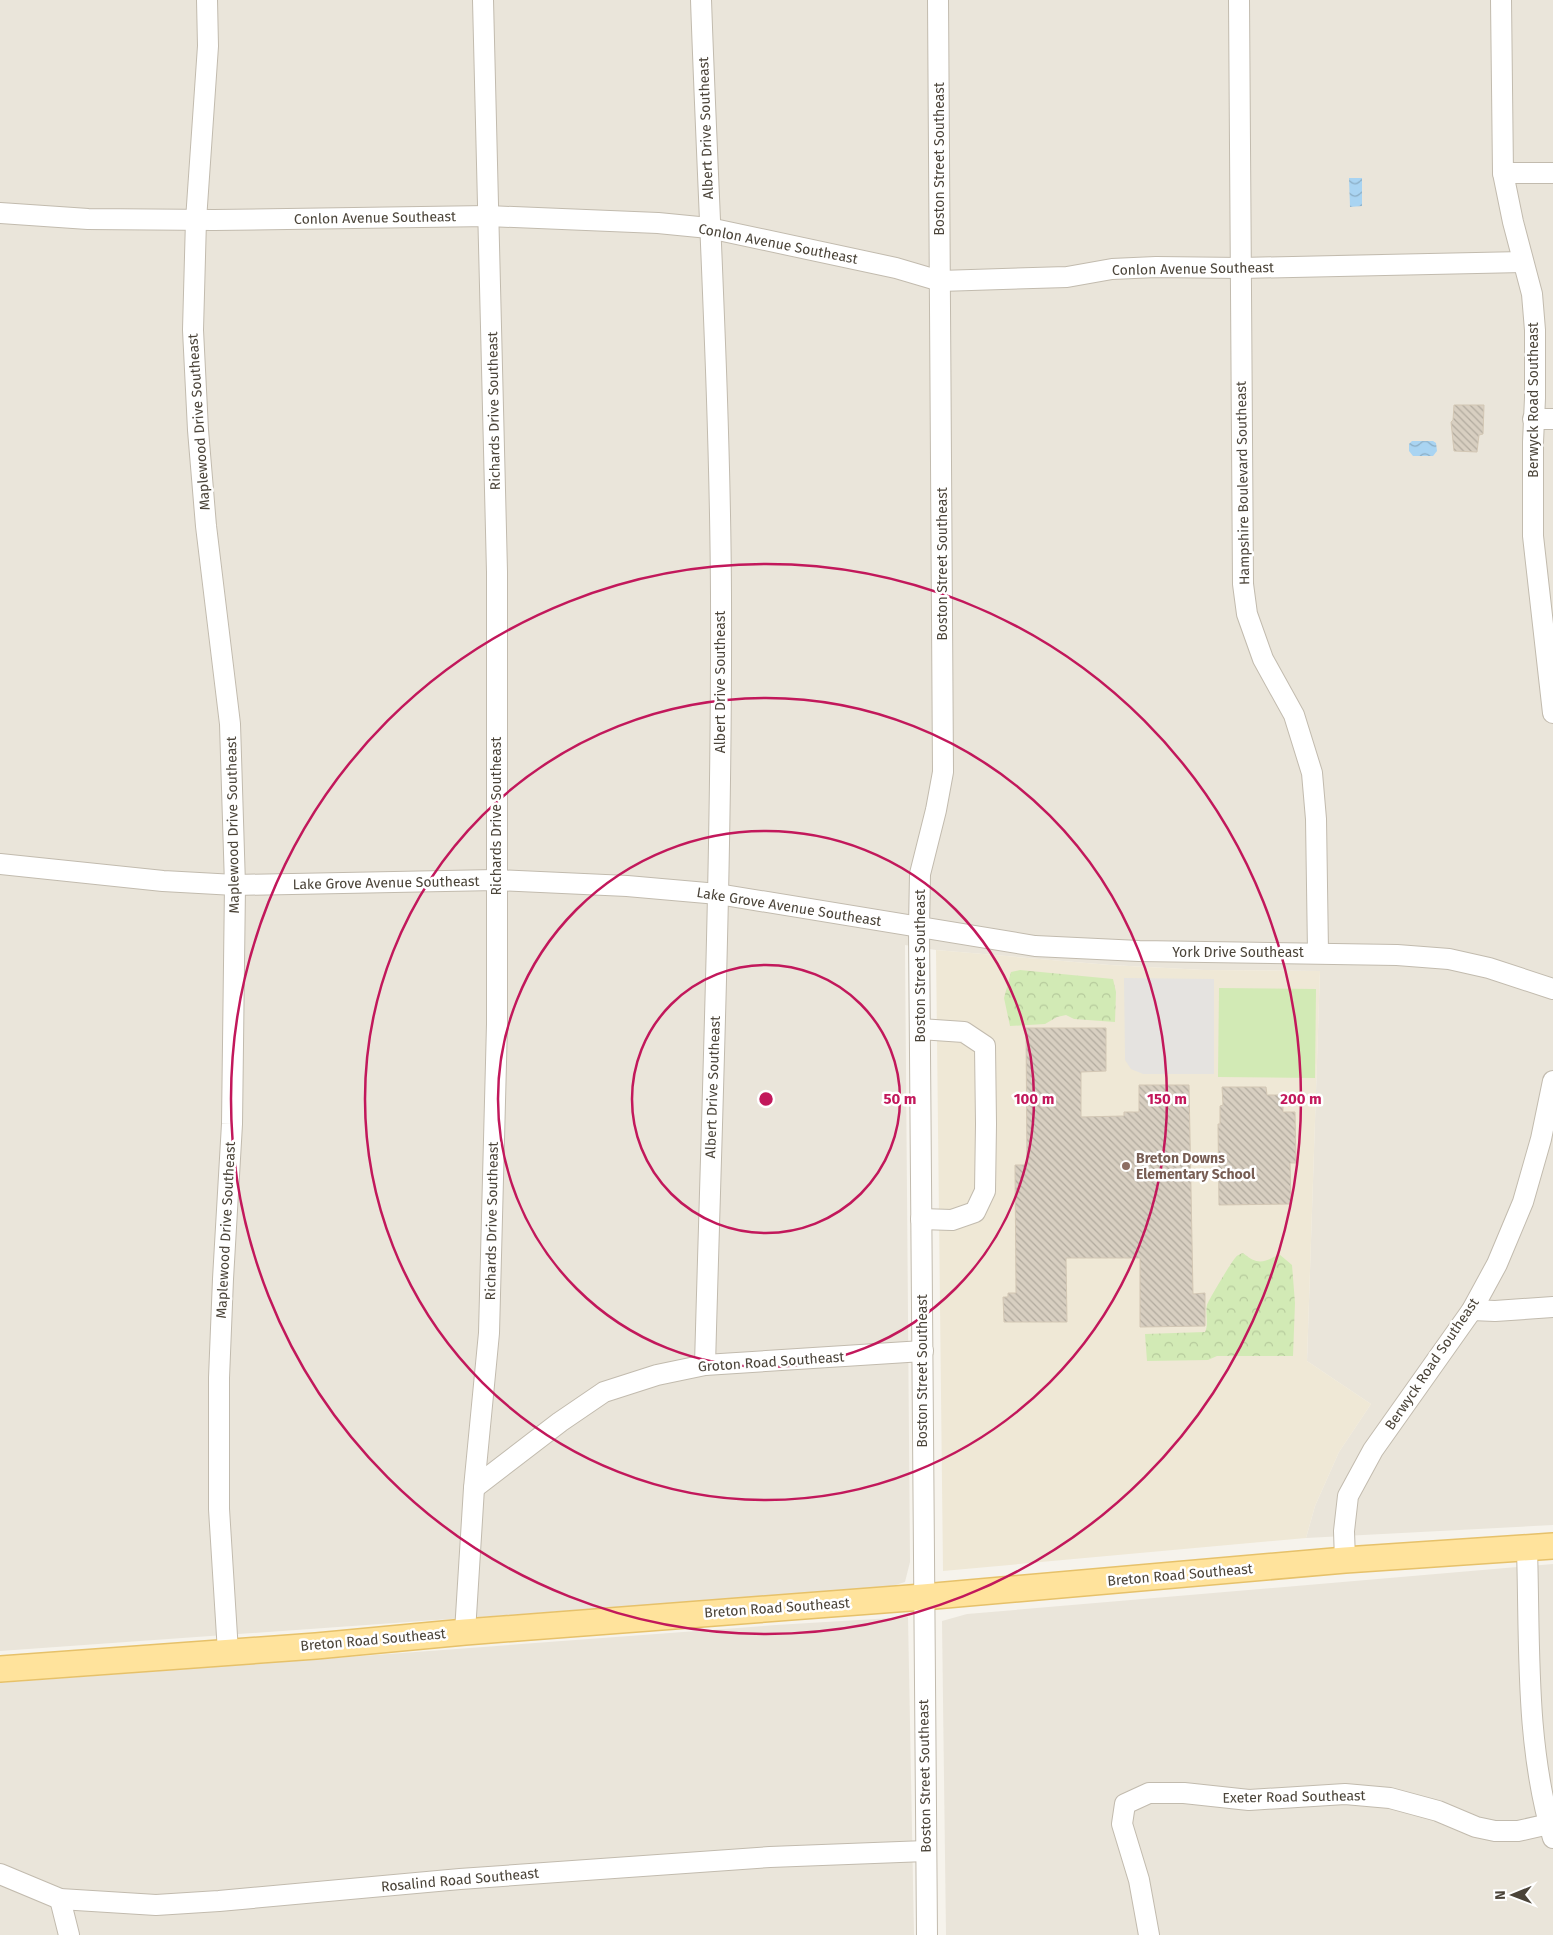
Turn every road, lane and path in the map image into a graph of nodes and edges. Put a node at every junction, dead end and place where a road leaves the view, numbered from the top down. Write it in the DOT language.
graph roads {
  1 [pos="206,0"];
  2 [pos="483,0"];
  3 [pos="701,0"];
  4 [pos="938,0"];
  5 [pos="1239,0"];
  6 [pos="1501,0"];
  7 [pos="1503,173"];
  8 [pos="1553,173"];
  9 [pos="0,213"];
  10 [pos="488,216"];
  11 [pos="196,220"];
  12 [pos="709,228"];
  13 [pos="1523,262"];
  14 [pos="1241,268"];
  15 [pos="940,281"];
  16 [pos="1533,418"];
  17 [pos="1553,419"];
  18 [pos="1553,713"];
  19 [pos="0,864"];
  20 [pos="496,880"];
  21 [pos="235,885"];
  22 [pos="718,894"];
  23 [pos="919,928"];
  24 [pos="1318,952"];
  25 [pos="1553,989"];
  26 [pos="920,1029"];
  27 [pos="1553,1081"];
  28 [pos="922,1219"];
  29 [pos="1553,1307"];
  30 [pos="1472,1310"];
  31 [pos="923,1351"];
  32 [pos="705,1365"];
  33 [pos="474,1488"];
  34 [pos="1553,1546"];
  35 [pos="1527,1549"];
  36 [pos="1345,1560"];
  37 [pos="923,1597"];
  38 [pos="465,1632"];
  39 [pos="228,1652"];
  40 [pos="0,1669"];
  41 [pos="1551,1831"];
  42 [pos="926,1852"];
  43 [pos="0,1874"];
  44 [pos="60,1899"];
  45 [pos="69,1935"];
  46 [pos="927,1935"];
  47 [pos="1149,1935"];
  1 -- 11 [label="street, Maplewood Drive Southeast"];
  2 -- 10 [label="street, Richards Drive Southeast"];
  3 -- 12 [label="street, Albert Drive Southeast"];
  4 -- 15 [label="street, Boston Street Southeast"];
  5 -- 14 [label="street, Hampshire Boulevard Southeast"];
  6 -- 7 [label="street, Berwyck Road Southeast"];
  7 -- 8 [label="street"];
  7 -- 13 [label="street, Berwyck Road Southeast"];
  9 -- 11 [label="street, Conlon Avenue Southeast"];
  10 -- 11 [label="street, Conlon Avenue Southeast"];
  10 -- 12 [label="street, Conlon Avenue Southeast"];
  10 -- 20 [label="street, Richards Drive Southeast"];
  11 -- 21 [label="street, Maplewood Drive Southeast"];
  12 -- 15 [label="street, Conlon Avenue Southeast"];
  12 -- 22 [label="street, Albert Drive Southeast"];
  13 -- 14 [label="street, Conlon Avenue Southeast"];
  13 -- 16 [label="street, Berwyck Road Southeast"];
  14 -- 15 [label="street, Conlon Avenue Southeast"];
  14 -- 24 [label="street, Hampshire Boulevard Southeast"];
  15 -- 23 [label="street, Boston Street Southeast"];
  16 -- 17 [label="street"];
  16 -- 18 [label="street, Berwyck Road Southeast"];
  19 -- 21 [label="street, Lake Grove Avenue Southeast"];
  20 -- 21 [label="street, Lake Grove Avenue Southeast"];
  20 -- 22 [label="street, Lake Grove Avenue Southeast"];
  20 -- 33 [label="street, Richards Drive Southeast"];
  21 -- 39 [label="street, Maplewood Drive Southeast"];
  22 -- 23 [label="street, Lake Grove Avenue Southeast"];
  22 -- 32 [label="street, Albert Drive Southeast"];
  23 -- 24 [label="street, York Drive Southeast"];
  23 -- 26 [label="street, Boston Street Southeast"];
  24 -- 25 [label="street, York Drive Southeast"];
  26 -- 28 [label="street, Boston Street Southeast"];
  26 -- 28 [label="street"];
  27 -- 30 [label="street, Berwyck Road Southeast"];
  28 -- 31 [label="street, Boston Street Southeast"];
  29 -- 30 [label="street"];
  30 -- 36 [label="street, Berwyck Road Southeast"];
  31 -- 32 [label="street, Groton Road Southeast"];
  31 -- 37 [label="street, Boston Street Southeast"];
  32 -- 33 [label="street, Groton Road Southeast"];
  33 -- 38 [label="street, Richards Drive Southeast"];
  34 -- 35 [label="main road, Breton Road Southeast"];
  35 -- 36 [label="main road, Breton Road Southeast"];
  35 -- 41 [label="street"];
  36 -- 37 [label="main road, Breton Road Southeast"];
  37 -- 38 [label="main road, Breton Road Southeast"];
  37 -- 42 [label="street, Boston Street Southeast"];
  38 -- 39 [label="main road, Breton Road Southeast"];
  39 -- 40 [label="main road, Breton Road Southeast"];
  41 -- 47 [label="street, Exeter Road Southeast"];
  42 -- 44 [label="street, Rosalind Road Southeast"];
  42 -- 46 [label="street, Boston Street Southeast"];
  43 -- 44 [label="street, Rosalind Road Southeast"];
  44 -- 45 [label="street"];
}
